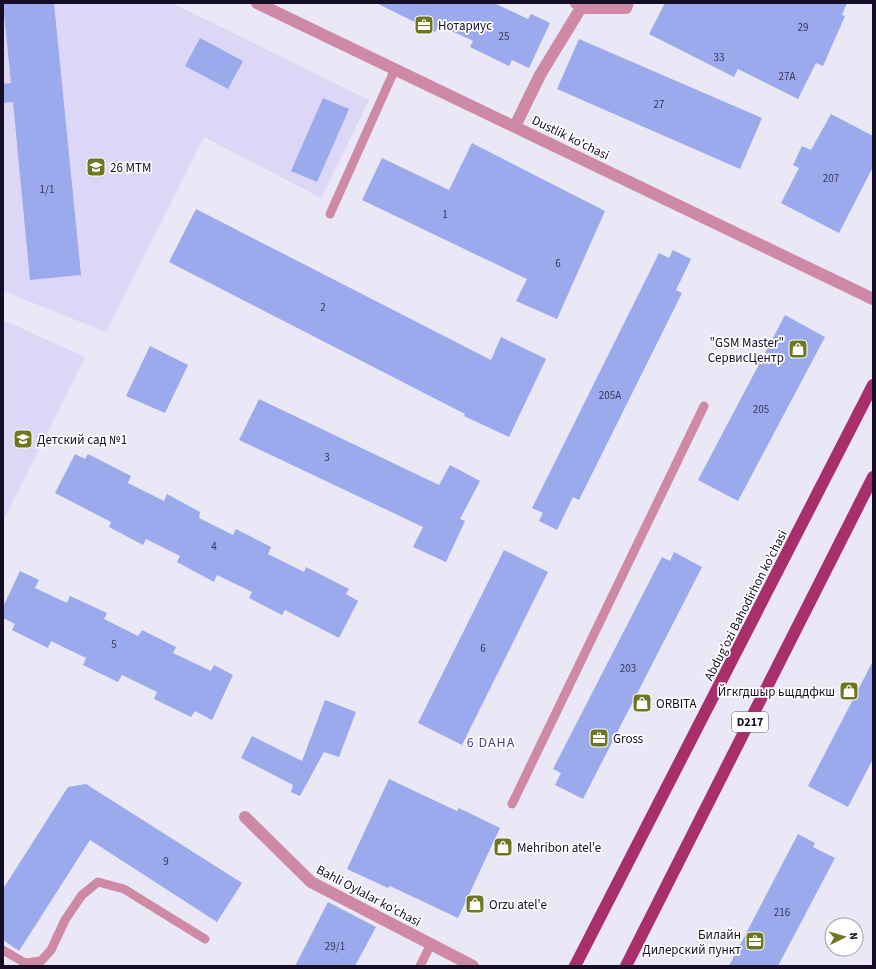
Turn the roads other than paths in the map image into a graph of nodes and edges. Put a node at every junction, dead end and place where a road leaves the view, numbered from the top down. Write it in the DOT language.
graph roads {
  1 [pos="257,3"];
  2 [pos="628,3"];
  3 [pos="578,4"];
  4 [pos="395,68"];
  5 [pos="515,126"];
  6 [pos="330,214"];
  7 [pos="873,299"];
  8 [pos="873,385"];
  9 [pos="704,406"];
  10 [pos="873,477"];
  11 [pos="512,804"];
  12 [pos="245,817"];
  13 [pos="205,939"];
  14 [pos="431,944"];
  15 [pos="3,950"];
  16 [pos="420,966"];
  17 [pos="473,966"];
  18 [pos="575,966"];
  19 [pos="626,966"];
  1 -- 4 [label="street, Dustlik ko'chasi"];
  2 -- 3 [label="street"];
  3 -- 5 [label="street"];
  4 -- 5 [label="street, Dustlik ko'chasi"];
  4 -- 6 [label="lane"];
  5 -- 7 [label="street, Dustlik ko'chasi"];
  8 -- 18 [label="main road, Abdug’ozi Bahodirhon ko’chasi"];
  9 -- 11 [label="lane"];
  10 -- 19 [label="main road, D217"];
  12 -- 14 [label="street, Bahli Oylalar ko'chasi"];
  13 -- 15 [label="lane"];
  14 -- 16 [label="lane"];
  14 -- 17 [label="street, Bahli Oylalar ko'chasi"];
}
